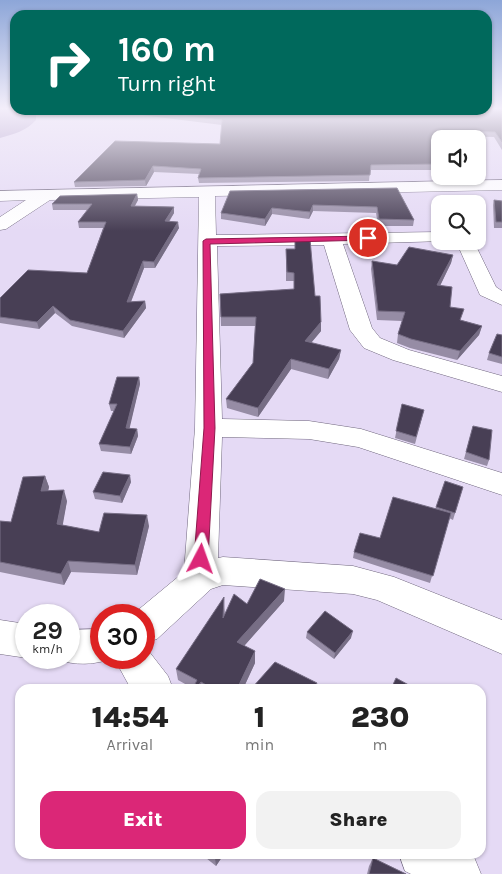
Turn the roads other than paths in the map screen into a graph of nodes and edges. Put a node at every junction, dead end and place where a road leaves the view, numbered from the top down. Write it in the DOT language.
graph roads {
  1 [pos="502,185"];
  2 [pos="207,192"];
  3 [pos="46,195"];
  4 [pos="0,196"];
  5 [pos="0,225"];
  6 [pos="431,237"];
  7 [pos="332,239"];
  8 [pos="206,241"];
  9 [pos="469,250"];
  10 [pos="502,299"];
  11 [pos="502,384"];
  12 [pos="209,428"];
  13 [pos="502,484"];
  14 [pos="200,578"];
  15 [pos="155,618"];
  16 [pos="0,637"];
  17 [pos="502,637"];
  18 [pos="15,639"];
  19 [pos="140,669"];
  20 [pos="151,684"];
  21 [pos="431,859"];
  22 [pos="457,874"];
  1 -- 2 [label="street"];
  2 -- 3 [label="street"];
  2 -- 8 [label="street"];
  3 -- 4 [label="street"];
  3 -- 5 [label="street"];
  6 -- 7 [label="street"];
  7 -- 8 [label="street"];
  7 -- 11 [label="street"];
  8 -- 12 [label="street"];
  9 -- 10 [label="street"];
  12 -- 13 [label="street"];
  12 -- 14 [label="street"];
  14 -- 15 [label="street"];
  14 -- 17 [label="street"];
  16 -- 18 [label="street"];
  19 -- 20 [label="street"];
  21 -- 22 [label="street"];
}
